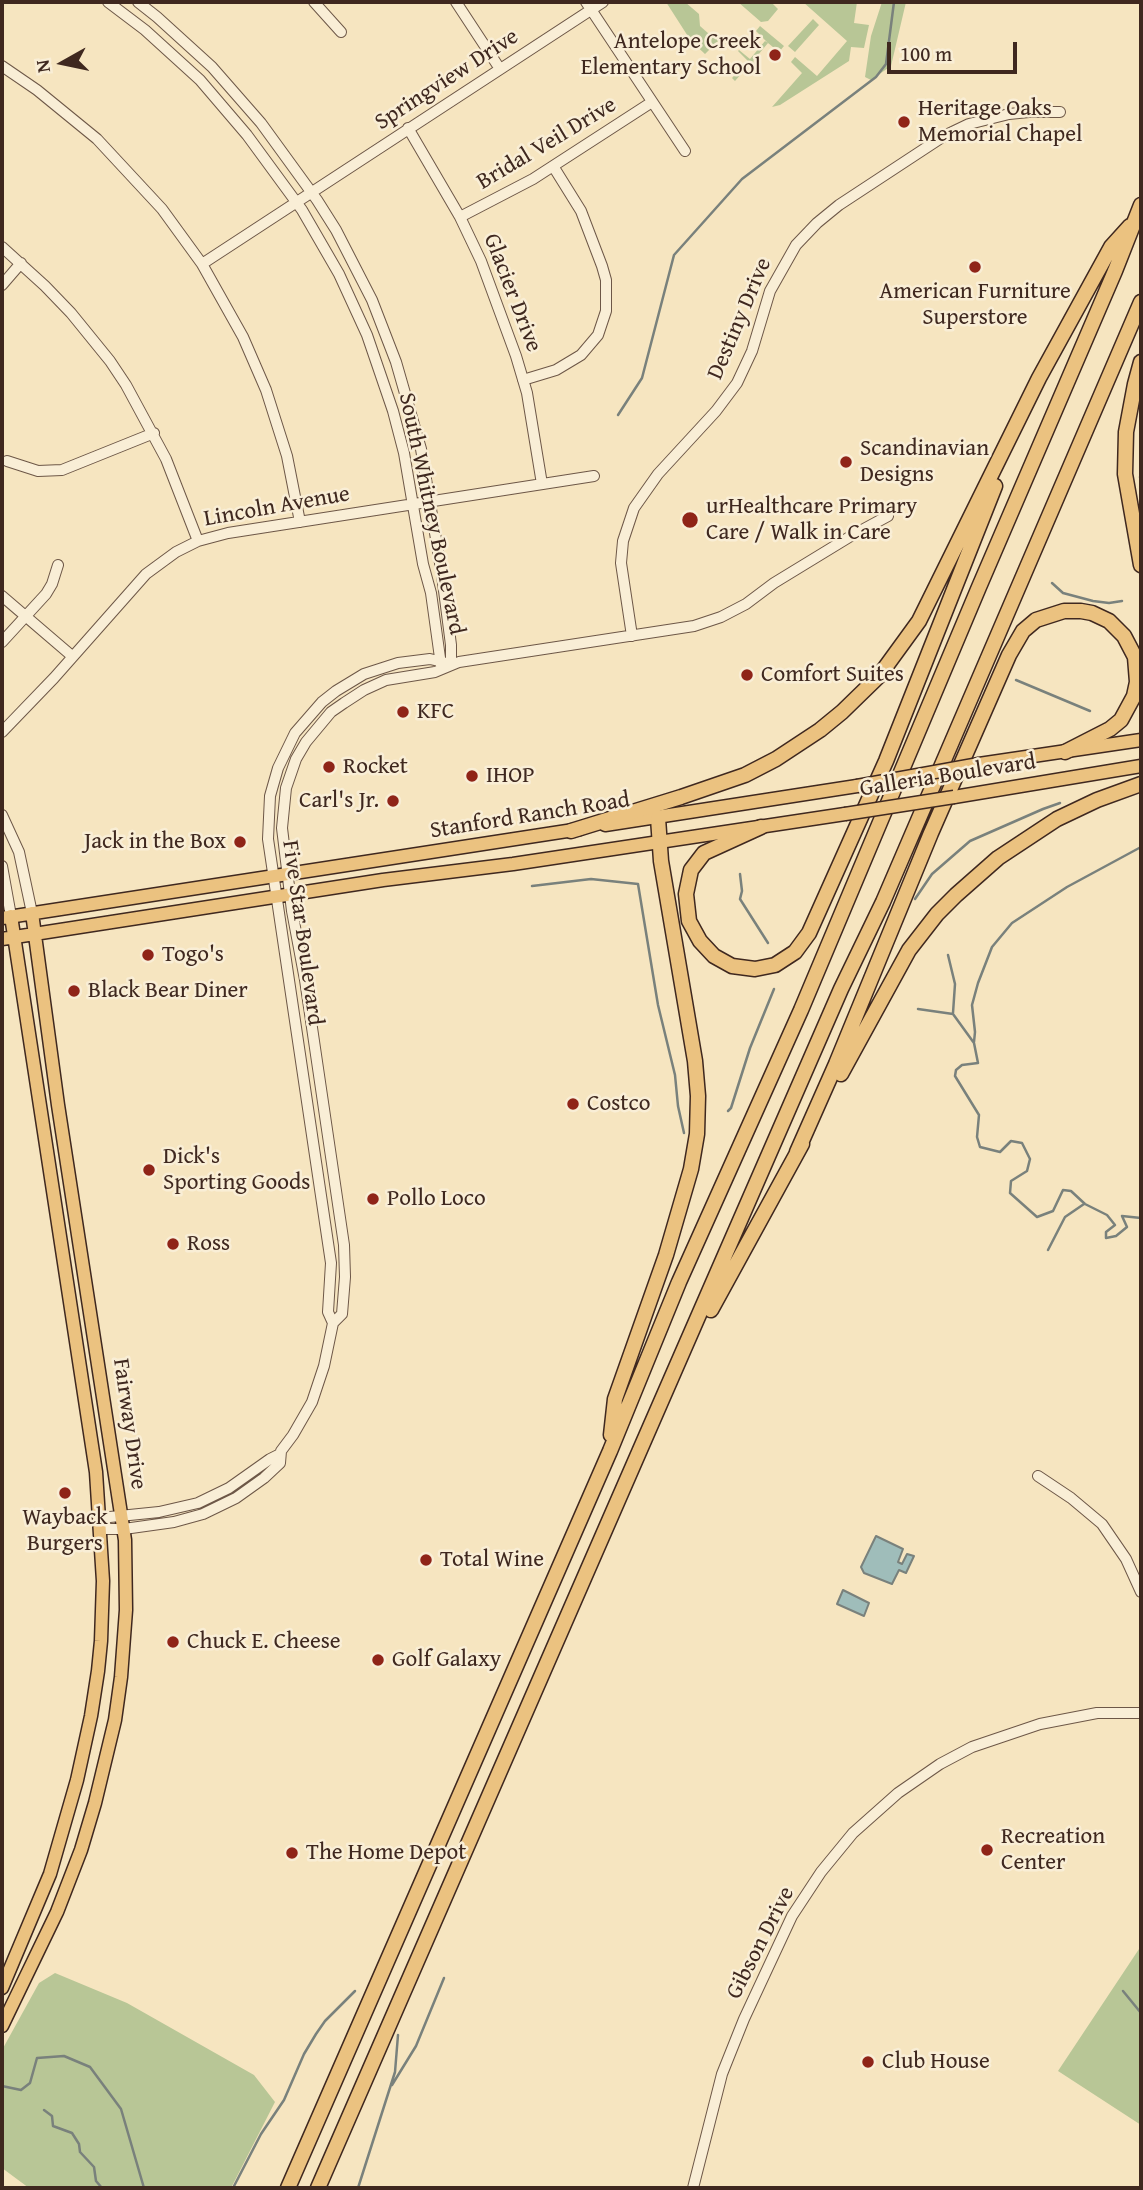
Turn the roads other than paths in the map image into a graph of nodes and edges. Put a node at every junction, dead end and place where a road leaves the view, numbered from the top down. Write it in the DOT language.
graph roads {
  1 [pos="108,2"];
  2 [pos="138,2"];
  3 [pos="314,2"];
  4 [pos="456,2"];
  5 [pos="603,2"];
  6 [pos="588,6"];
  7 [pos="341,32"];
  8 [pos="2,66"];
  9 [pos="500,69"];
  10 [pos="652,102"];
  11 [pos="1060,113"];
  12 [pos="408,128"];
  13 [pos="685,152"];
  14 [pos="554,166"];
  15 [pos="311,191"];
  16 [pos="296,201"];
  17 [pos="1141,205"];
  18 [pos="460,217"];
  19 [pos="1135,220"];
  20 [pos="2,247"];
  21 [pos="21,263"];
  22 [pos="202,264"];
  23 [pos="2,285"];
  24 [pos="1141,302"];
  25 [pos="1141,362"];
  26 [pos="523,380"];
  27 [pos="154,433"];
  28 [pos="1011,435"];
  29 [pos="8,461"];
  30 [pos="594,476"];
  31 [pos="542,484"];
  32 [pos="431,501"];
  33 [pos="413,504"];
  34 [pos="888,516"];
  35 [pos="300,522"];
  36 [pos="198,541"];
  37 [pos="58,565"];
  38 [pos="1141,565"];
  39 [pos="2,596"];
  40 [pos="27,616"];
  41 [pos="632,636"];
  42 [pos="2,642"];
  43 [pos="72,656"];
  44 [pos="444,664"];
  45 [pos="364,674"];
  46 [pos="344,702"];
  47 [pos="2,732"];
  48 [pos="1141,740"];
  49 [pos="285,750"];
  50 [pos="1065,752"];
  51 [pos="1141,766"];
  52 [pos="1141,784"];
  53 [pos="286,788"];
  54 [pos="2,815"];
  55 [pos="658,818"];
  56 [pos="761,827"];
  57 [pos="571,831"];
  58 [pos="660,842"];
  59 [pos="2,866"];
  60 [pos="280,874"];
  61 [pos="283,896"];
  62 [pos="32,913"];
  63 [pos="6,917"];
  64 [pos="34,934"];
  65 [pos="8,938"];
  66 [pos="306,992"];
  67 [pos="291,994"];
  68 [pos="797,1152"];
  69 [pos="70,1180"];
  70 [pos="52,1184"];
  71 [pos="333,1323"];
  72 [pos="685,1349"];
  73 [pos="610,1451"];
  74 [pos="1038,1476"];
  75 [pos="122,1522"];
  76 [pos="101,1524"];
  77 [pos="1141,1592"];
  78 [pos="1141,1713"];
  79 [pos="2,1987"];
  80 [pos="2,2026"];
  81 [pos="288,2188"];
  82 [pos="318,2188"];
  83 [pos="693,2188"];
  1 -- 16 [label="street, South Whitney Boulevard"];
  2 -- 15 [label="street, South Whitney Boulevard"];
  3 -- 7 [label="street"];
  4 -- 9 [label="street"];
  5 -- 6 [label="street, Springview Drive"];
  6 -- 9 [label="street, Springview Drive"];
  6 -- 10 [label="street"];
  8 -- 22 [label="street"];
  9 -- 12 [label="street, Springview Drive"];
  10 -- 13 [label="street"];
  10 -- 14 [label="street, Bridal Veil Drive"];
  11 -- 41 [label="street, Destiny Drive"];
  12 -- 15 [label="street, Springview Drive"];
  12 -- 18 [label="street, Glacier Drive"];
  14 -- 18 [label="street, Bridal Veil Drive"];
  14 -- 26 [label="street"];
  15 -- 16 [label="street, Springview Drive"];
  15 -- 32 [label="street, South Whitney Boulevard"];
  16 -- 22 [label="street"];
  16 -- 33 [label="street, South Whitney Boulevard"];
  17 -- 19 [label="highway"];
  18 -- 26 [label="street, Glacier Drive"];
  19 -- 28 [label="highway"];
  19 -- 73 [label="highway"];
  20 -- 21 [label="street"];
  21 -- 23 [label="street"];
  21 -- 27 [label="street"];
  22 -- 35 [label="street"];
  24 -- 72 [label="highway"];
  25 -- 38 [label="highway"];
  26 -- 31 [label="street, Glacier Drive"];
  27 -- 29 [label="street"];
  27 -- 36 [label="street"];
  28 -- 56 [label="highway"];
  28 -- 57 [label="highway"];
  30 -- 31 [label="street, Lincoln Avenue"];
  31 -- 32 [label="street, Lincoln Avenue"];
  32 -- 33 [label="street, Lincoln Avenue"];
  32 -- 44 [label="street, South Whitney Boulevard"];
  33 -- 35 [label="street, Lincoln Avenue"];
  33 -- 44 [label="street, South Whitney Boulevard"];
  34 -- 41 [label="street, Five Star Boulevard"];
  35 -- 36 [label="street, Lincoln Avenue"];
  36 -- 43 [label="street, Lincoln Avenue"];
  37 -- 40 [label="street"];
  39 -- 40 [label="street"];
  40 -- 42 [label="street"];
  40 -- 43 [label="street"];
  41 -- 44 [label="street, Five Star Boulevard"];
  43 -- 47 [label="street, Lincoln Avenue"];
  44 -- 45 [label="street, Five Star Boulevard"];
  44 -- 46 [label="street, Five Star Boulevard"];
  45 -- 46 [label="street"];
  45 -- 49 [label="street, Five Star Boulevard"];
  46 -- 53 [label="street, Five Star Boulevard"];
  48 -- 50 [label="main road, Galleria Boulevard"];
  49 -- 53 [label="street"];
  49 -- 60 [label="street, Five Star Boulevard"];
  50 -- 55 [label="main road, Stanford Ranch Road, bridge"];
  50 -- 68 [label="highway"];
  51 -- 56 [label="main road, Galleria Boulevard, bridge"];
  52 -- 68 [label="highway"];
  53 -- 60 [label="street, Five Star Boulevard"];
  54 -- 62 [label="street, Fairway Drive"];
  55 -- 57 [label="main road, Stanford Ranch Road"];
  55 -- 58 [label="highway"];
  56 -- 58 [label="main road, Stanford Ranch Road"];
  57 -- 60 [label="main road, Stanford Ranch Road"];
  58 -- 61 [label="main road, Stanford Ranch Road"];
  58 -- 73 [label="highway"];
  59 -- 63 [label="street, Fairway Drive"];
  60 -- 61 [label="street, Five Star Boulevard"];
  60 -- 62 [label="main road, Stanford Ranch Road"];
  61 -- 64 [label="main road, Stanford Ranch Road"];
  61 -- 66 [label="street, Five Star Boulevard"];
  61 -- 67 [label="street, Five Star Boulevard"];
  62 -- 63 [label="main road, Stanford Ranch Road"];
  62 -- 64 [label="main road, Fairway Drive"];
  63 -- 65 [label="main road, Fairway Drive"];
  64 -- 65 [label="main road, Stanford Ranch Road"];
  64 -- 69 [label="main road, Fairway Drive"];
  65 -- 70 [label="main road, Fairway Drive"];
  66 -- 67 [label="street"];
  66 -- 71 [label="street, Five Star Boulevard"];
  67 -- 71 [label="street, Five Star Boulevard"];
  68 -- 72 [label="highway"];
  69 -- 70 [label="main road"];
  69 -- 75 [label="main road, Fairway Drive"];
  70 -- 76 [label="main road, Fairway Drive"];
  71 -- 75 [label="street, Five Star Boulevard"];
  72 -- 82 [label="highway"];
  73 -- 81 [label="highway"];
  74 -- 77 [label="street"];
  75 -- 76 [label="street, Five Star Boulevard"];
  75 -- 80 [label="main road, Fairway Drive"];
  76 -- 79 [label="main road, Fairway Drive"];
  78 -- 83 [label="street, Gibson Drive"];
}
